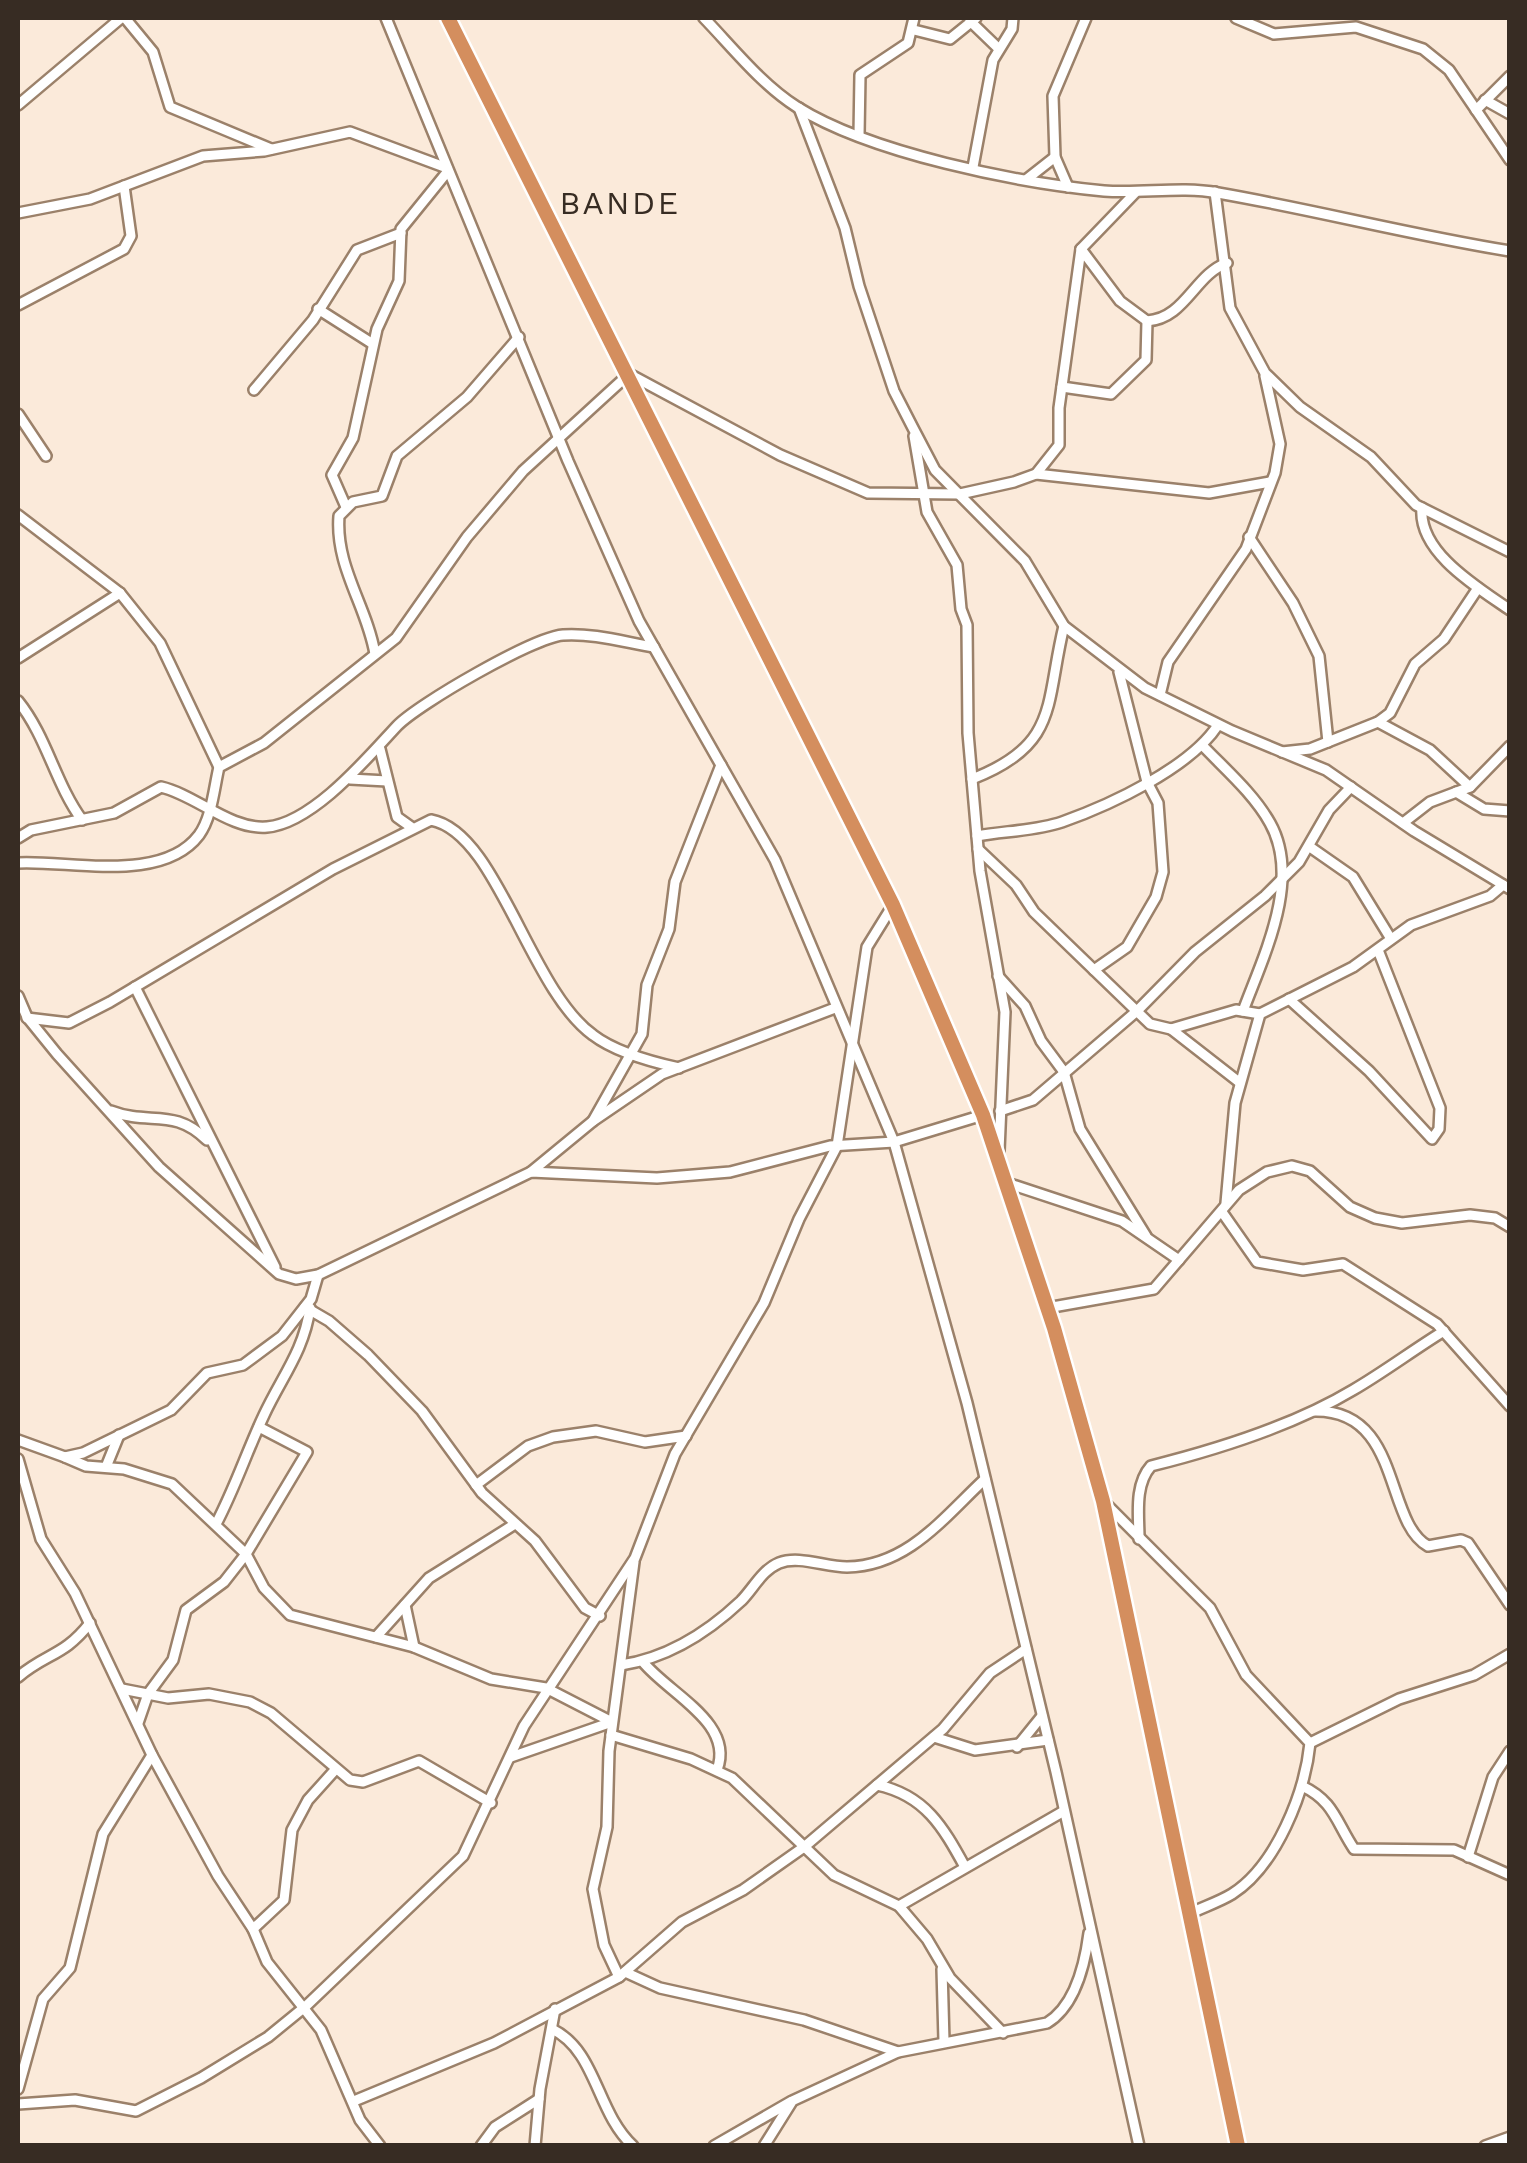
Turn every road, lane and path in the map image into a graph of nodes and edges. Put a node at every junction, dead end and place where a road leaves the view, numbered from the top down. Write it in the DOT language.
graph roads {
  1 [pos="123,18"];
  2 [pos="386,18"];
  3 [pos="448,18"];
  4 [pos="706,18"];
  5 [pos="914,18"];
  6 [pos="1013,18"];
  7 [pos="1086,18"];
  8 [pos="1236,18"];
  9 [pos="973,19"];
  10 [pos="914,30"];
  11 [pos="998,48"];
  12 [pos="1510,76"];
  13 [pos="1486,100"];
  14 [pos="18,105"];
  15 [pos="799,108"];
  16 [pos="1476,110"];
  17 [pos="1510,114"];
  18 [pos="859,135"];
  19 [pos="272,150"];
  20 [pos="1055,158"];
  21 [pos="1510,160"];
  22 [pos="974,167"];
  23 [pos="447,170"];
  24 [pos="1028,179"];
  25 [pos="124,186"];
  26 [pos="1068,188"];
  27 [pos="1215,192"];
  28 [pos="1135,194"];
  29 [pos="18,213"];
  30 [pos="401,233"];
  31 [pos="1080,249"];
  32 [pos="1510,251"];
  33 [pos="1227,263"];
  34 [pos="18,305"];
  35 [pos="318,310"];
  36 [pos="1147,321"];
  37 [pos="519,337"];
  38 [pos="373,344"];
  39 [pos="629,374"];
  40 [pos="1264,374"];
  41 [pos="1062,387"];
  42 [pos="254,390"];
  43 [pos="18,414"];
  44 [pos="913,428"];
  45 [pos="558,436"];
  46 [pos="46,456"];
  47 [pos="1036,474"];
  48 [pos="1270,482"];
  49 [pos="922,491"];
  50 [pos="960,494"];
  51 [pos="346,507"];
  52 [pos="1422,508"];
  53 [pos="18,514"];
  54 [pos="1249,537"];
  55 [pos="1510,552"];
  56 [pos="1478,588"];
  57 [pos="120,593"];
  58 [pos="1510,610"];
  59 [pos="1064,626"];
  60 [pos="654,646"];
  61 [pos="375,654"];
  62 [pos="18,658"];
  63 [pos="1119,672"];
  64 [pos="1144,688"];
  65 [pos="1160,695"];
  66 [pos="1128,700"];
  67 [pos="18,701"];
  68 [pos="1378,722"];
  69 [pos="1218,725"];
  70 [pos="1328,742"];
  71 [pos="1203,746"];
  72 [pos="1510,746"];
  73 [pos="380,749"];
  74 [pos="1281,752"];
  75 [pos="721,765"];
  76 [pos="219,767"];
  77 [pos="349,779"];
  78 [pos="972,779"];
  79 [pos="387,781"];
  80 [pos="1147,782"];
  81 [pos="1351,787"];
  82 [pos="1470,787"];
  83 [pos="1456,792"];
  84 [pos="209,809"];
  85 [pos="1510,810"];
  86 [pos="82,820"];
  87 [pos="1403,823"];
  88 [pos="412,826"];
  89 [pos="977,836"];
  90 [pos="18,838"];
  91 [pos="1310,847"];
  92 [pos="978,849"];
  93 [pos="18,864"];
  94 [pos="1280,881"];
  95 [pos="1506,887"];
  96 [pos="894,905"];
  97 [pos="1391,939"];
  98 [pos="1378,950"];
  99 [pos="1094,970"];
  100 [pos="996,974"];
  101 [pos="135,987"];
  102 [pos="18,996"];
  103 [pos="1289,999"];
  104 [pos="836,1008"];
  105 [pos="1136,1010"];
  106 [pos="1243,1011"];
  107 [pos="1260,1014"];
  108 [pos="26,1018"];
  109 [pos="1171,1029"];
  110 [pos="851,1046"];
  111 [pos="634,1054"];
  112 [pos="679,1068"];
  113 [pos="1064,1072"];
  114 [pos="1240,1082"];
  115 [pos="109,1110"];
  116 [pos="1000,1112"];
  117 [pos="983,1115"];
  118 [pos="593,1121"];
  119 [pos="894,1142"];
  120 [pos="211,1144"];
  121 [pos="837,1146"];
  122 [pos="999,1159"];
  123 [pos="530,1172"];
  124 [pos="1007,1183"];
  125 [pos="1224,1209"];
  126 [pos="1510,1227"];
  127 [pos="1146,1236"];
  128 [pos="1179,1260"];
  129 [pos="279,1274"];
  130 [pos="318,1276"];
  131 [pos="308,1306"];
  132 [pos="1047,1308"];
  133 [pos="1444,1330"];
  134 [pos="1510,1406"];
  135 [pos="1311,1411"];
  136 [pos="259,1428"];
  137 [pos="120,1435"];
  138 [pos="686,1436"];
  139 [pos="18,1440"];
  140 [pos="66,1457"];
  141 [pos="18,1463"];
  142 [pos="106,1467"];
  143 [pos="985,1478"];
  144 [pos="476,1485"];
  145 [pos="1103,1501"];
  146 [pos="216,1524"];
  147 [pos="515,1524"];
  148 [pos="1139,1539"];
  149 [pos="246,1554"];
  150 [pos="635,1558"];
  151 [pos="405,1605"];
  152 [pos="1510,1605"];
  153 [pos="600,1616"];
  154 [pos="90,1623"];
  155 [pos="376,1637"];
  156 [pos="414,1647"];
  157 [pos="1026,1649"];
  158 [pos="1510,1654"];
  159 [pos="643,1662"];
  160 [pos="622,1665"];
  161 [pos="18,1676"];
  162 [pos="546,1688"];
  163 [pos="122,1689"];
  164 [pos="148,1694"];
  165 [pos="1042,1716"];
  166 [pos="612,1722"];
  167 [pos="138,1724"];
  168 [pos="611,1735"];
  169 [pos="934,1737"];
  170 [pos="1048,1740"];
  171 [pos="1310,1743"];
  172 [pos="1017,1746"];
  173 [pos="1510,1750"];
  174 [pos="152,1755"];
  175 [pos="510,1757"];
  176 [pos="335,1770"];
  177 [pos="717,1770"];
  178 [pos="878,1784"];
  179 [pos="1302,1786"];
  180 [pos="491,1803"];
  181 [pos="1064,1811"];
  182 [pos="804,1846"];
  183 [pos="1468,1857"];
  184 [pos="964,1867"];
  185 [pos="1510,1875"];
  186 [pos="899,1906"];
  187 [pos="1189,1914"];
  188 [pos="1089,1926"];
  189 [pos="253,1929"];
  190 [pos="942,1968"];
  191 [pos="622,1974"];
  192 [pos="306,2006"];
  193 [pos="556,2009"];
  194 [pos="552,2028"];
  195 [pos="1004,2033"];
  196 [pos="944,2040"];
  197 [pos="898,2052"];
  198 [pos="18,2089"];
  199 [pos="539,2099"];
  200 [pos="354,2101"];
  201 [pos="792,2101"];
  202 [pos="18,2104"];
  203 [pos="1510,2137"];
  204 [pos="380,2146"];
  205 [pos="481,2146"];
  206 [pos="534,2146"];
  207 [pos="633,2146"];
  208 [pos="714,2146"];
  209 [pos="764,2146"];
  210 [pos="1138,2146"];
  211 [pos="1238,2146"];
  212 [pos="1485,2146"];
  1 -- 14 [label="street"];
  1 -- 19 [label="street"];
  2 -- 23 [label="street"];
  3 -- 39 [label="highway"];
  4 -- 15 [label="street"];
  5 -- 10 [label="street"];
  6 -- 11 [label="street"];
  7 -- 20 [label="street"];
  8 -- 16 [label="street"];
  9 -- 10 [label="street"];
  9 -- 11 [label="street"];
  10 -- 18 [label="street"];
  11 -- 22 [label="street"];
  12 -- 13 [label="street"];
  13 -- 16 [label="street"];
  13 -- 17 [label="street"];
  15 -- 18 [label="street"];
  15 -- 44 [label="street"];
  16 -- 21 [label="street"];
  18 -- 22 [label="street"];
  19 -- 23 [label="street"];
  19 -- 25 [label="street"];
  20 -- 24 [label="street"];
  20 -- 26 [label="street"];
  22 -- 24 [label="street"];
  23 -- 30 [label="street"];
  23 -- 37 [label="street"];
  24 -- 26 [label="street"];
  25 -- 29 [label="street"];
  25 -- 34 [label="street"];
  26 -- 28 [label="street"];
  27 -- 28 [label="street"];
  27 -- 32 [label="street"];
  27 -- 33 [label="street"];
  28 -- 31 [label="street"];
  30 -- 35 [label="street"];
  30 -- 38 [label="street"];
  31 -- 36 [label="street"];
  31 -- 41 [label="street"];
  33 -- 36 [label="street"];
  33 -- 40 [label="street"];
  35 -- 38 [label="street"];
  35 -- 42 [label="street"];
  36 -- 41 [label="street"];
  37 -- 45 [label="street"];
  37 -- 51 [label="street"];
  38 -- 51 [label="street"];
  39 -- 45 [label="street"];
  39 -- 49 [label="street"];
  39 -- 96 [label="highway"];
  40 -- 48 [label="street"];
  40 -- 52 [label="street"];
  41 -- 47 [label="street"];
  43 -- 46 [label="street"];
  44 -- 49 [label="street"];
  44 -- 50 [label="street"];
  45 -- 60 [label="street"];
  45 -- 61 [label="street"];
  47 -- 48 [label="street"];
  47 -- 50 [label="street"];
  48 -- 54 [label="street"];
  49 -- 50 [label="street"];
  49 -- 78 [label="street"];
  50 -- 59 [label="street"];
  51 -- 61 [label="street"];
  52 -- 55 [label="street"];
  52 -- 56 [label="street"];
  53 -- 57 [label="street"];
  54 -- 65 [label="street"];
  54 -- 70 [label="street"];
  56 -- 58 [label="street"];
  56 -- 68 [label="street"];
  57 -- 62 [label="street"];
  57 -- 76 [label="street"];
  59 -- 63 [label="street"];
  59 -- 78 [label="street"];
  60 -- 73 [label="street"];
  60 -- 75 [label="street"];
  61 -- 76 [label="street"];
  63 -- 64 [label="street"];
  63 -- 66 [label="street"];
  64 -- 65 [label="street"];
  64 -- 66 [label="street"];
  65 -- 69 [label="street"];
  66 -- 80 [label="street"];
  67 -- 86 [label="street"];
  68 -- 70 [label="street"];
  68 -- 82 [label="street"];
  69 -- 71 [label="street"];
  69 -- 74 [label="street"];
  70 -- 74 [label="street"];
  71 -- 80 [label="street"];
  71 -- 94 [label="street"];
  72 -- 82 [label="street"];
  73 -- 77 [label="street"];
  73 -- 79 [label="street"];
  74 -- 81 [label="street"];
  75 -- 104 [label="street"];
  75 -- 111 [label="street"];
  76 -- 84 [label="street"];
  77 -- 79 [label="street"];
  77 -- 84 [label="street"];
  78 -- 89 [label="street"];
  79 -- 88 [label="street"];
  80 -- 89 [label="street"];
  80 -- 99 [label="street"];
  81 -- 87 [label="street"];
  81 -- 91 [label="street"];
  82 -- 83 [label="street"];
  83 -- 85 [label="street"];
  83 -- 87 [label="street"];
  84 -- 86 [label="street"];
  84 -- 93 [label="street"];
  86 -- 90 [label="street"];
  87 -- 95 [label="street"];
  88 -- 101 [label="street"];
  88 -- 111 [label="street"];
  89 -- 92 [label="street"];
  91 -- 94 [label="street"];
  91 -- 97 [label="street"];
  92 -- 99 [label="street"];
  92 -- 100 [label="street"];
  94 -- 105 [label="street"];
  94 -- 106 [label="street"];
  95 -- 97 [label="street"];
  96 -- 110 [label="street"];
  96 -- 117 [label="highway"];
  97 -- 98 [label="street"];
  98 -- 103 [label="street"];
  98 -- 103 [label="street"];
  99 -- 105 [label="street"];
  100 -- 113 [label="street"];
  100 -- 116 [label="street"];
  101 -- 108 [label="street"];
  101 -- 120 [label="street"];
  102 -- 108 [label="street"];
  103 -- 107 [label="street"];
  104 -- 110 [label="street"];
  104 -- 112 [label="street"];
  105 -- 109 [label="street"];
  105 -- 113 [label="street"];
  106 -- 107 [label="street"];
  106 -- 109 [label="street"];
  107 -- 114 [label="street"];
  108 -- 115 [label="street"];
  109 -- 114 [label="street"];
  110 -- 119 [label="street"];
  110 -- 121 [label="street"];
  111 -- 112 [label="street"];
  111 -- 118 [label="street"];
  112 -- 118 [label="street"];
  113 -- 116 [label="street"];
  113 -- 127 [label="street"];
  114 -- 125 [label="street"];
  115 -- 120 [label="street"];
  115 -- 129 [label="street"];
  116 -- 122 [label="street"];
  117 -- 119 [label="street"];
  117 -- 122 [label="highway"];
  118 -- 123 [label="street"];
  119 -- 121 [label="street"];
  119 -- 143 [label="street"];
  120 -- 129 [label="street"];
  121 -- 123 [label="street"];
  121 -- 138 [label="street"];
  122 -- 124 [label="highway"];
  123 -- 130 [label="street"];
  124 -- 127 [label="street"];
  124 -- 132 [label="highway"];
  125 -- 126 [label="street"];
  125 -- 128 [label="street"];
  125 -- 133 [label="street"];
  127 -- 128 [label="street"];
  128 -- 132 [label="street"];
  129 -- 130 [label="street"];
  130 -- 131 [label="street"];
  131 -- 136 [label="street"];
  131 -- 137 [label="street"];
  131 -- 144 [label="street"];
  132 -- 145 [label="highway"];
  133 -- 134 [label="street"];
  133 -- 135 [label="street"];
  135 -- 148 [label="street"];
  135 -- 152 [label="street"];
  136 -- 146 [label="street"];
  136 -- 149 [label="street"];
  137 -- 140 [label="street"];
  137 -- 142 [label="street"];
  138 -- 144 [label="street"];
  138 -- 150 [label="street"];
  139 -- 140 [label="street"];
  140 -- 142 [label="street"];
  141 -- 154 [label="street"];
  142 -- 146 [label="street"];
  143 -- 157 [label="street"];
  143 -- 159 [label="street"];
  144 -- 147 [label="street"];
  145 -- 148 [label="street"];
  145 -- 187 [label="highway"];
  146 -- 149 [label="street"];
  147 -- 151 [label="street"];
  147 -- 153 [label="street"];
  148 -- 171 [label="street"];
  149 -- 155 [label="street"];
  149 -- 164 [label="street"];
  150 -- 153 [label="street"];
  150 -- 160 [label="street"];
  151 -- 155 [label="street"];
  151 -- 156 [label="street"];
  153 -- 162 [label="street"];
  154 -- 161 [label="street"];
  154 -- 163 [label="street"];
  155 -- 156 [label="street"];
  156 -- 162 [label="street"];
  157 -- 165 [label="street"];
  157 -- 169 [label="street"];
  158 -- 171 [label="street"];
  159 -- 160 [label="street"];
  159 -- 177 [label="street"];
  160 -- 166 [label="street"];
  162 -- 166 [label="street"];
  162 -- 175 [label="street"];
  163 -- 164 [label="street"];
  163 -- 167 [label="street"];
  164 -- 167 [label="street"];
  164 -- 176 [label="street"];
  165 -- 170 [label="street"];
  165 -- 172 [label="street"];
  166 -- 168 [label="street"];
  166 -- 175 [label="street"];
  167 -- 174 [label="street"];
  168 -- 177 [label="street"];
  168 -- 191 [label="street"];
  169 -- 172 [label="street"];
  169 -- 178 [label="street"];
  170 -- 172 [label="street"];
  170 -- 181 [label="street"];
  171 -- 179 [label="street"];
  173 -- 183 [label="street"];
  174 -- 189 [label="street"];
  174 -- 198 [label="street"];
  175 -- 180 [label="street"];
  176 -- 180 [label="street"];
  176 -- 189 [label="street"];
  177 -- 182 [label="street"];
  178 -- 182 [label="street"];
  178 -- 184 [label="street"];
  179 -- 183 [label="street"];
  179 -- 187 [label="street"];
  180 -- 192 [label="street"];
  181 -- 184 [label="street"];
  181 -- 188 [label="street"];
  182 -- 186 [label="street"];
  182 -- 191 [label="street"];
  183 -- 185 [label="street"];
  184 -- 186 [label="street"];
  186 -- 190 [label="street"];
  187 -- 211 [label="highway"];
  188 -- 195 [label="street"];
  188 -- 210 [label="street"];
  189 -- 192 [label="street"];
  190 -- 195 [label="street"];
  190 -- 196 [label="street"];
  191 -- 193 [label="street"];
  191 -- 197 [label="street"];
  192 -- 200 [label="street"];
  192 -- 202 [label="street"];
  193 -- 194 [label="street"];
  193 -- 200 [label="street"];
  194 -- 199 [label="street"];
  194 -- 207 [label="street"];
  195 -- 196 [label="street"];
  196 -- 197 [label="street"];
  197 -- 201 [label="street"];
  199 -- 205 [label="street"];
  199 -- 206 [label="street"];
  200 -- 204 [label="street"];
  201 -- 208 [label="street"];
  201 -- 209 [label="street"];
  203 -- 212 [label="street"];
}
